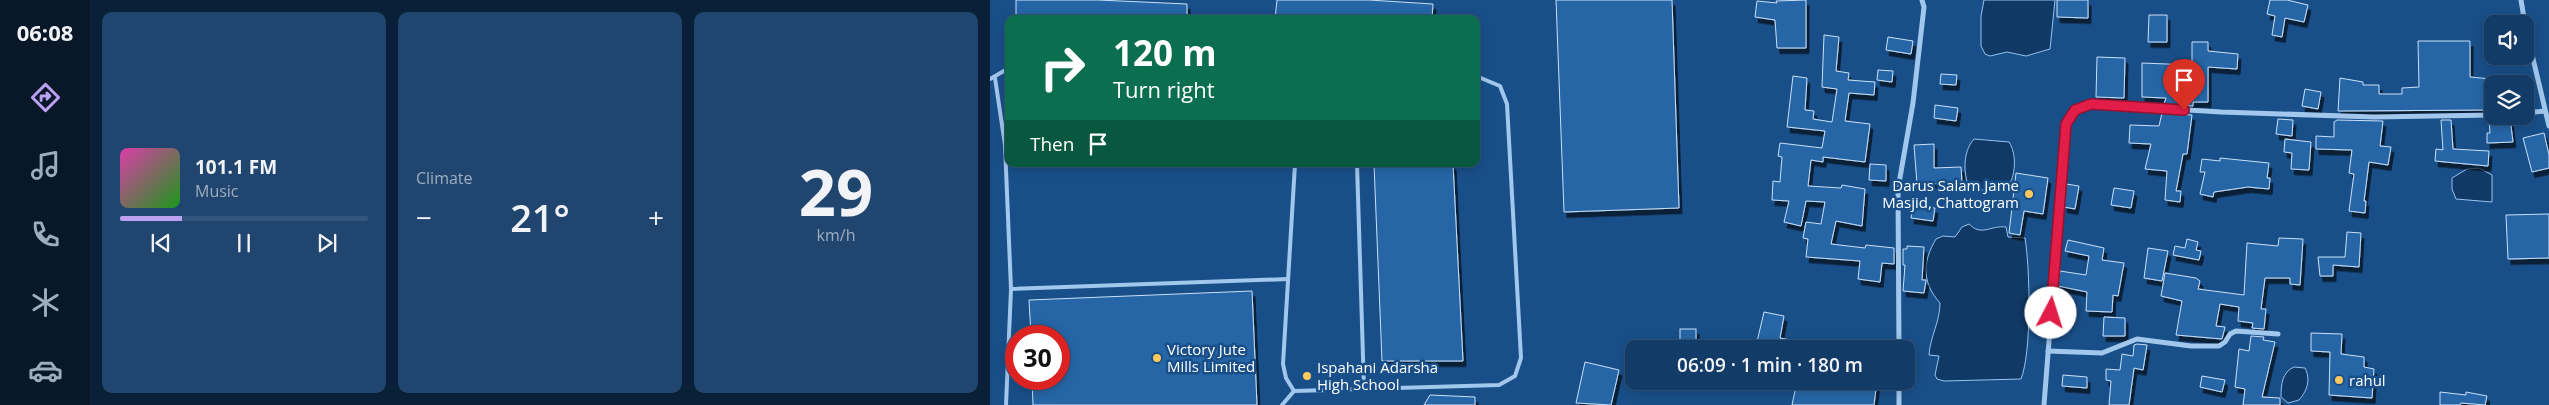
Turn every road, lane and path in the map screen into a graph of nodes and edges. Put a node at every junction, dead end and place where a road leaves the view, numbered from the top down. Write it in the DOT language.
graph roads {
  1 [pos="1922,0"];
  2 [pos="2520,0"];
  3 [pos="2523,15"];
  4 [pos="2534,63"];
  5 [pos="1005,71"];
  6 [pos="1480,78"];
  7 [pos="992,79"];
  8 [pos="2545,111"];
  9 [pos="2534,112"];
  10 [pos="2484,115"];
  11 [pos="2549,126"];
  12 [pos="1005,145"];
  13 [pos="1006,167"];
  14 [pos="1295,167"];
  15 [pos="1357,167"];
  16 [pos="1288,279"];
  17 [pos="1011,289"];
  18 [pos="2278,334"];
  19 [pos="1899,340"];
  20 [pos="2048,351"];
  21 [pos="1364,389"];
  22 [pos="1294,390"];
  23 [pos="1899,390"];
  24 [pos="1006,405"];
  25 [pos="1282,405"];
  26 [pos="1899,405"];
  27 [pos="2044,405"];
  1 -- 19 [label="street"];
  2 -- 3 [label="street"];
  4 -- 8 [label="street"];
  5 -- 7 [label="lane"];
  6 -- 21 [label="lane"];
  7 -- 12 [label="lane"];
  8 -- 9 [label="street"];
  8 -- 11 [label="street"];
  10 -- 20 [label="street"];
  13 -- 17 [label="lane"];
  14 -- 16 [label="lane"];
  15 -- 21 [label="lane"];
  16 -- 17 [label="lane"];
  16 -- 22 [label="lane"];
  17 -- 24 [label="lane"];
  18 -- 20 [label="street"];
  20 -- 27 [label="street"];
  21 -- 22 [label="lane"];
  22 -- 25 [label="lane"];
  23 -- 26 [label="street"];
}
